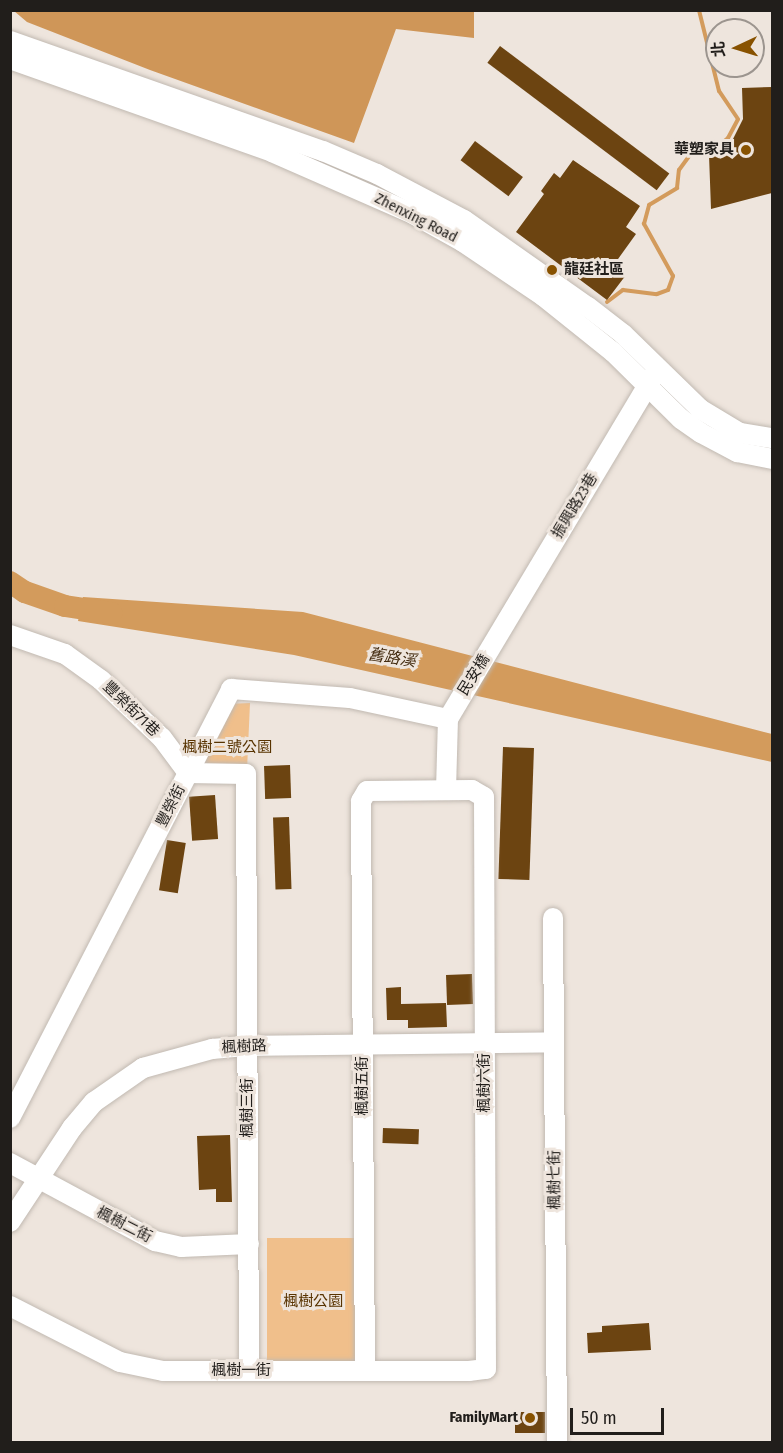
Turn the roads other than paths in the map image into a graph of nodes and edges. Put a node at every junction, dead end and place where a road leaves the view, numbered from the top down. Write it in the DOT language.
graph roads {
  1 [pos="10,41"];
  2 [pos="10,59"];
  3 [pos="658,368"];
  4 [pos="646,385"];
  5 [pos="772,438"];
  6 [pos="772,459"];
  7 [pos="10,635"];
  8 [pos="492,646"];
  9 [pos="452,711"];
  10 [pos="188,773"];
  11 [pos="446,790"];
  12 [pos="553,918"];
  13 [pos="554,1042"];
  14 [pos="485,1043"];
  15 [pos="363,1045"];
  16 [pos="248,1046"];
  17 [pos="15,1095"];
  18 [pos="10,1118"];
  19 [pos="10,1163"];
  20 [pos="37,1180"];
  21 [pos="10,1222"];
  22 [pos="249,1244"];
  23 [pos="10,1306"];
  24 [pos="486,1369"];
  25 [pos="249,1371"];
  26 [pos="365,1371"];
  27 [pos="557,1443"];
  1 -- 3 [label="street, Zhenxing Road"];
  2 -- 4 [label="street, Zhenxing Road"];
  3 -- 4 [label="street, 振興路23巷"];
  3 -- 5 [label="street, Zhenxing Road"];
  4 -- 6 [label="street, Zhenxing Road"];
  4 -- 8 [label="street, 振興路23巷"];
  7 -- 10 [label="street, 豐榮街71巷"];
  8 -- 9 [label="street, 民安橋"];
  9 -- 10 [label="street, 豐榮街"];
  9 -- 11 [label="street"];
  10 -- 16 [label="street, 楓樹三街"];
  10 -- 17 [label="street, 豐榮街"];
  11 -- 14 [label="street, 楓樹六街"];
  11 -- 15 [label="street, 楓樹五街"];
  12 -- 13 [label="street, 楓樹七街"];
  13 -- 14 [label="street, 楓樹路"];
  13 -- 27 [label="street, 楓樹七街"];
  14 -- 15 [label="street, 楓樹路"];
  14 -- 24 [label="street, 楓樹六街"];
  15 -- 16 [label="street, 楓樹路"];
  15 -- 26 [label="street, 楓樹五街"];
  16 -- 20 [label="street, 楓樹路"];
  16 -- 22 [label="street, 楓樹三街"];
  17 -- 18 [label="street, 豐榮街"];
  19 -- 20 [label="street, 楓樹二街"];
  20 -- 21 [label="street, 楓樹路"];
  20 -- 22 [label="street, 楓樹二街"];
  22 -- 25 [label="street, 楓樹三街"];
  23 -- 25 [label="street, 楓樹一街"];
  24 -- 26 [label="street, 楓樹一街"];
  25 -- 26 [label="street, 楓樹一街"];
}
